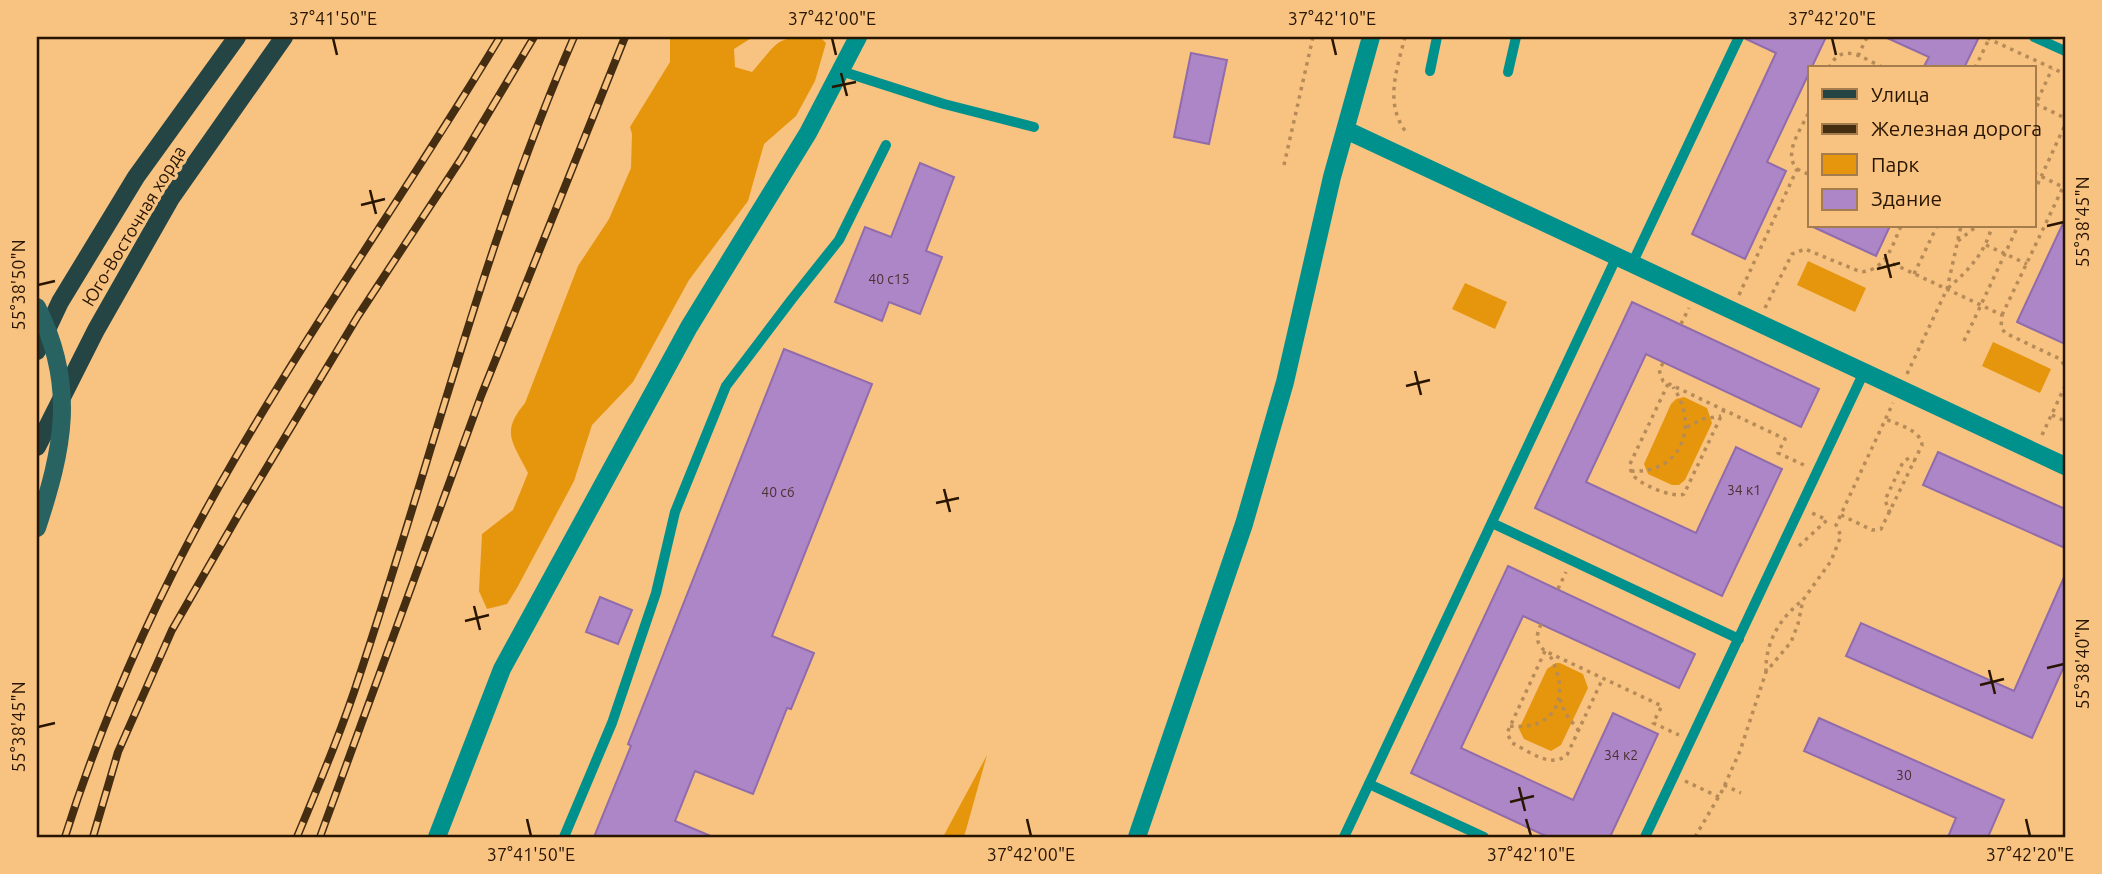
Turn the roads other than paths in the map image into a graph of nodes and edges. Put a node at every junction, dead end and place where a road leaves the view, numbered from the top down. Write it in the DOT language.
graph roads {
  1 [pos="237,37"];
  2 [pos="285,37"];
  3 [pos="858,37"];
  4 [pos="1371,37"];
  5 [pos="1437,37"];
  6 [pos="1517,37"];
  7 [pos="1739,37"];
  8 [pos="2034,37"];
  9 [pos="2063,50"];
  10 [pos="841,71"];
  11 [pos="1430,71"];
  12 [pos="1508,72"];
  13 [pos="1034,127"];
  14 [pos="1346,130"];
  15 [pos="886,145"];
  16 [pos="1624,260"];
  17 [pos="37,307"];
  18 [pos="37,351"];
  19 [pos="1864,372"];
  20 [pos="37,447"];
  21 [pos="2065,466"];
  22 [pos="1492,523"];
  23 [pos="37,528"];
  24 [pos="1739,639"];
  25 [pos="1369,784"];
  26 [pos="437,837"];
  27 [pos="564,837"];
  28 [pos="1137,837"];
  29 [pos="1344,837"];
  30 [pos="1484,837"];
  31 [pos="1645,837"];
  1 -- 18 [label="main road, Юго-Восточная хорда"];
  2 -- 20 [label="main road, Юго-Восточная хорда"];
  3 -- 10 [label="street"];
  4 -- 14 [label="street"];
  5 -- 11 [label="lane"];
  6 -- 12 [label="lane"];
  7 -- 16 [label="lane"];
  8 -- 9 [label="lane"];
  10 -- 13 [label="lane"];
  10 -- 26 [label="street"];
  14 -- 16 [label="street"];
  14 -- 28 [label="street"];
  15 -- 27 [label="lane"];
  16 -- 19 [label="street"];
  16 -- 22 [label="lane"];
  17 -- 23 [label="main road, bridge"];
  19 -- 21 [label="street"];
  19 -- 24 [label="lane"];
  22 -- 24 [label="lane"];
  22 -- 25 [label="lane"];
  24 -- 31 [label="lane"];
  25 -- 29 [label="lane"];
  25 -- 30 [label="lane"];
}
